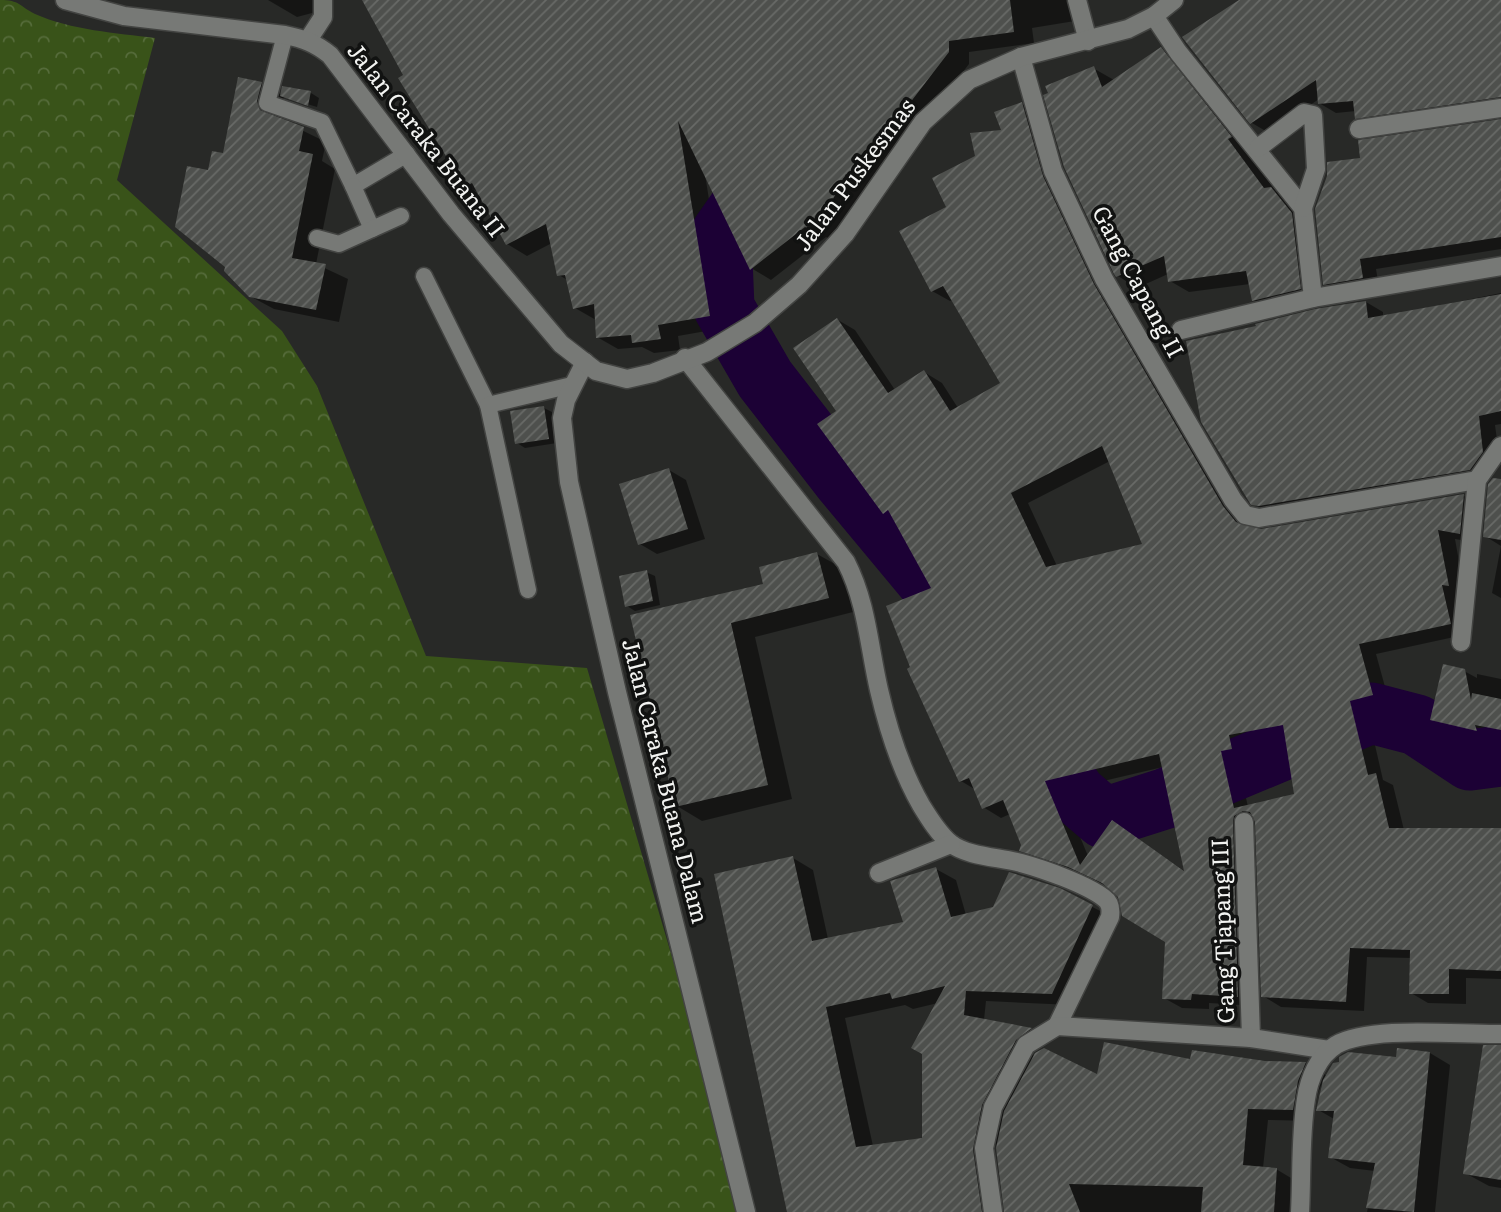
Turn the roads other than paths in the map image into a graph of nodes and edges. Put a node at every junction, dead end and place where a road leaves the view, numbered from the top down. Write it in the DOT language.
graph roads {
  1 [pos="65,0"];
  2 [pos="1077,0"];
  3 [pos="1174,0"];
  4 [pos="327,2"];
  5 [pos="1154,16"];
  6 [pos="285,35"];
  7 [pos="308,40"];
  8 [pos="1088,41"];
  9 [pos="1021,57"];
  10 [pos="1501,108"];
  11 [pos="1359,129"];
  12 [pos="1258,148"];
  13 [pos="407,154"];
  14 [pos="353,186"];
  15 [pos="1303,208"];
  16 [pos="401,216"];
  17 [pos="372,229"];
  18 [pos="317,238"];
  19 [pos="1501,266"];
  20 [pos="424,276"];
  21 [pos="1313,298"];
  22 [pos="1181,330"];
  23 [pos="685,358"];
  24 [pos="585,362"];
  25 [pos="572,385"];
  26 [pos="488,405"];
  27 [pos="1501,446"];
  28 [pos="1477,480"];
  29 [pos="528,590"];
  30 [pos="1461,642"];
  31 [pos="1244,822"];
  32 [pos="951,844"];
  33 [pos="879,873"];
  34 [pos="1057,1026"];
  35 [pos="1501,1034"];
  36 [pos="1251,1038"];
  37 [pos="1329,1050"];
  38 [pos="746,1212"];
  39 [pos="993,1212"];
  40 [pos="1300,1212"];
  1 -- 6 [label="street, Jalan Caraka Buana II"];
  2 -- 8 [label="street"];
  3 -- 5 [label="street, Jalan Puskesmas"];
  4 -- 7 [label="street"];
  5 -- 8 [label="street, Jalan Puskesmas"];
  5 -- 12 [label="street"];
  6 -- 7 [label="street, Jalan Caraka Buana II"];
  6 -- 14 [label="lane"];
  7 -- 13 [label="street, Jalan Caraka Buana II"];
  8 -- 9 [label="street, Jalan Puskesmas"];
  9 -- 23 [label="street, Jalan Puskesmas"];
  9 -- 28 [label="street, Gang Capang II"];
  10 -- 11 [label="street"];
  12 -- 15 [label="street"];
  12 -- 15 [label="street"];
  13 -- 14 [label="lane"];
  13 -- 24 [label="street, Jalan Caraka Buana II"];
  14 -- 17 [label="lane"];
  15 -- 21 [label="street"];
  16 -- 17 [label="lane"];
  17 -- 18 [label="lane"];
  19 -- 21 [label="street"];
  20 -- 26 [label="lane"];
  21 -- 22 [label="street"];
  23 -- 24 [label="street, Jalan Puskesmas"];
  23 -- 32 [label="street"];
  24 -- 25 [label="street, Jalan Caraka Buana Dalam"];
  25 -- 26 [label="lane"];
  25 -- 38 [label="street, Jalan Caraka Buana Dalam"];
  26 -- 29 [label="lane"];
  27 -- 28 [label="street"];
  28 -- 30 [label="street"];
  31 -- 36 [label="street, Gang Tjapang III"];
  32 -- 33 [label="street"];
  32 -- 34 [label="street"];
  34 -- 36 [label="street"];
  34 -- 39 [label="street"];
  35 -- 37 [label="street"];
  36 -- 37 [label="street"];
  37 -- 40 [label="street"];
}
